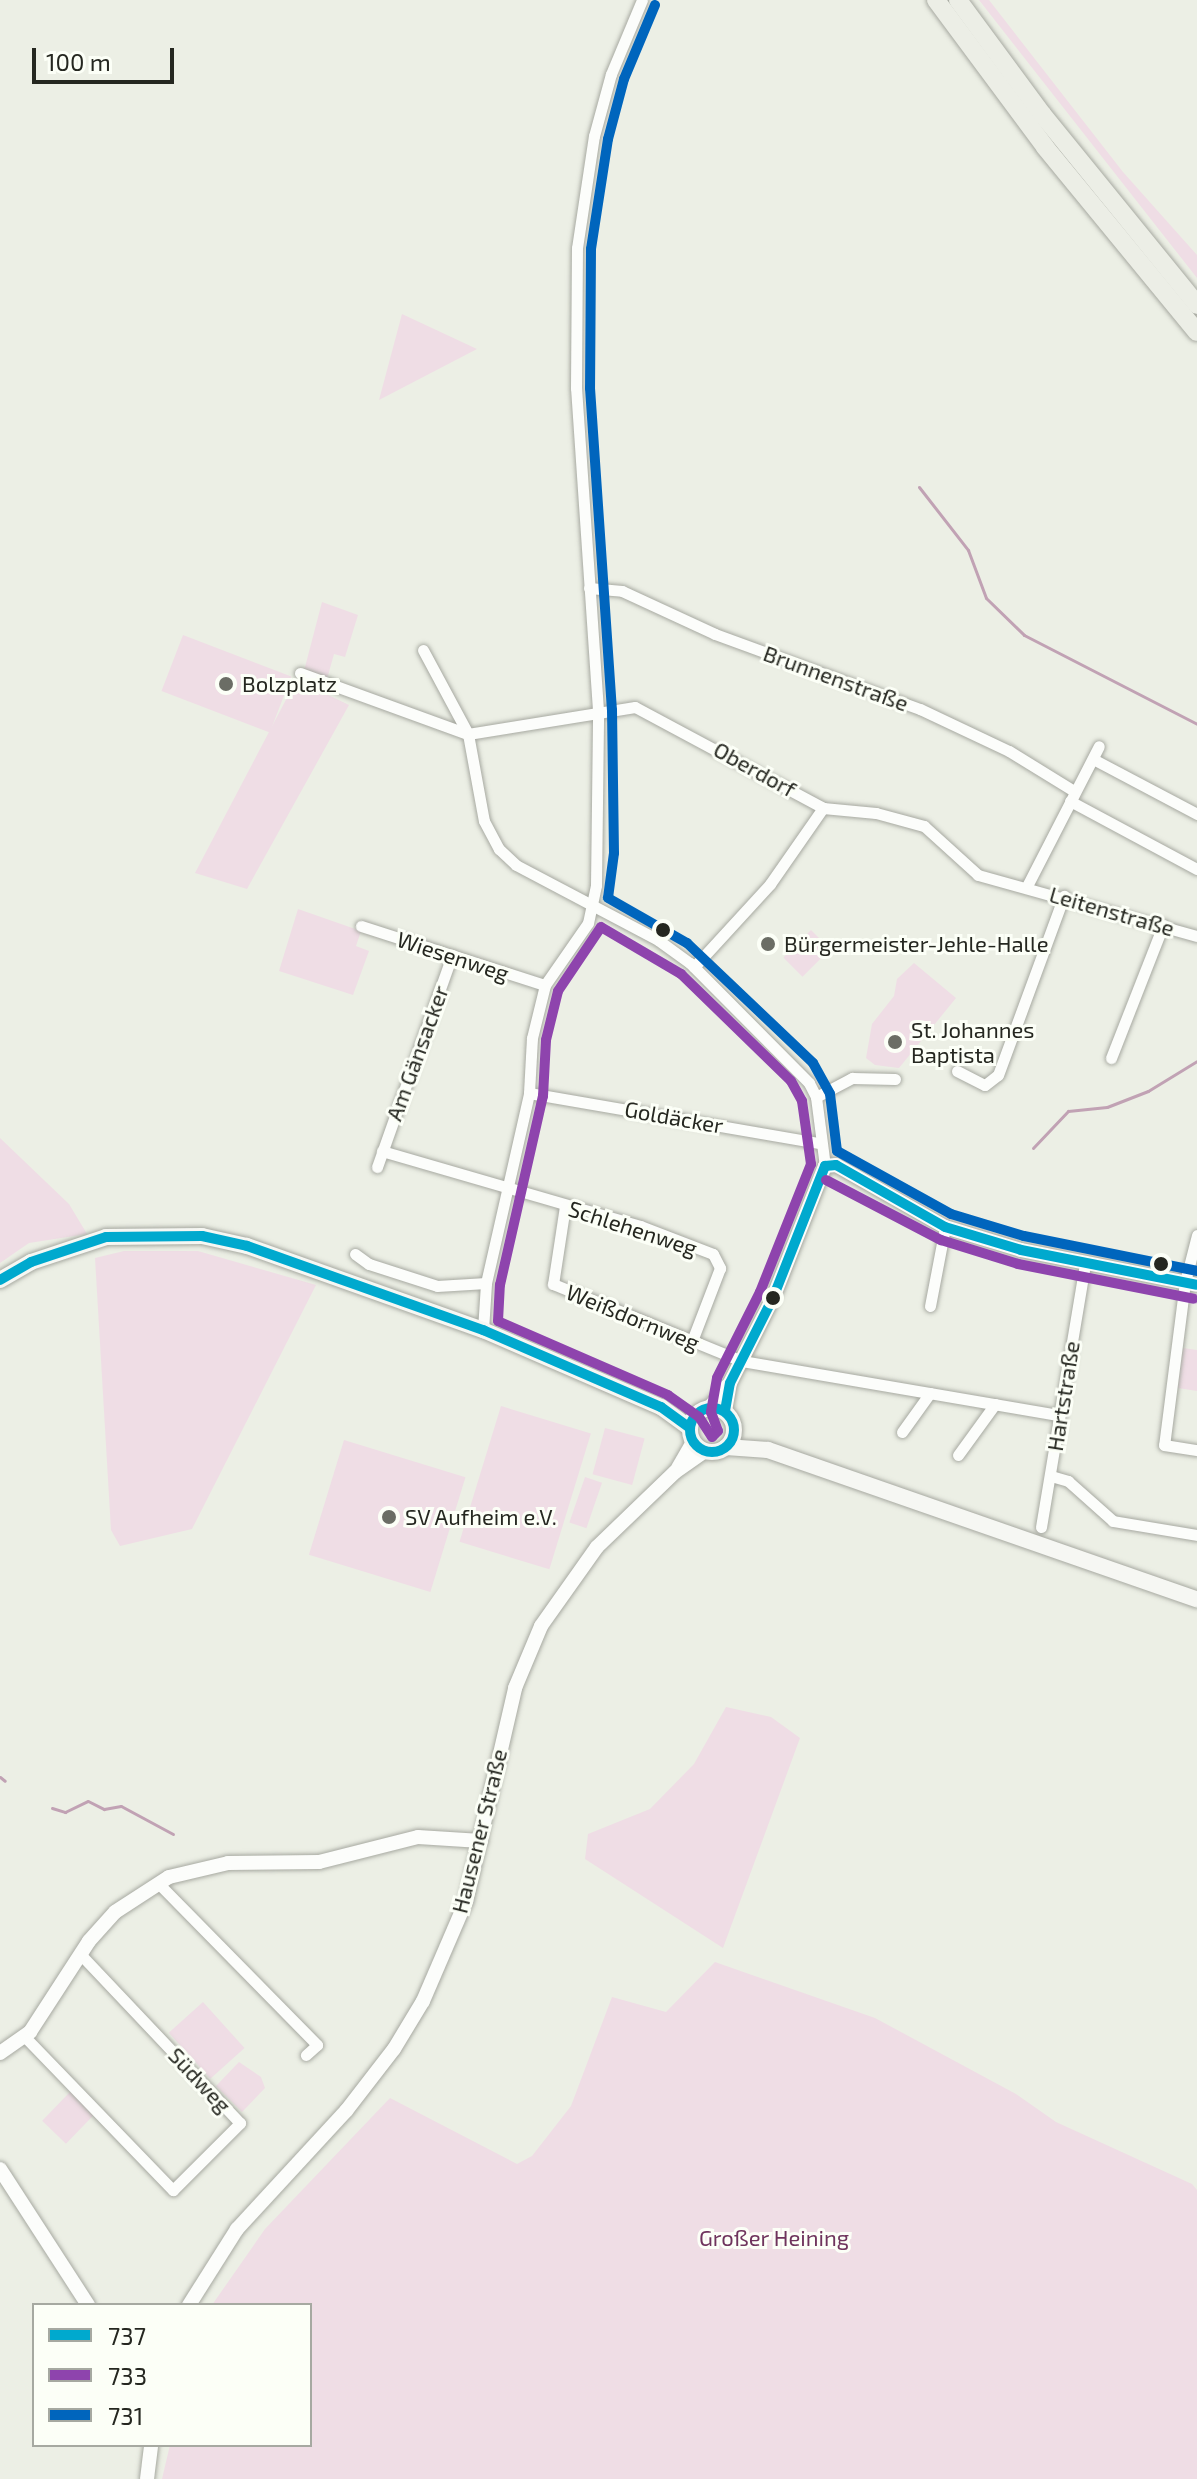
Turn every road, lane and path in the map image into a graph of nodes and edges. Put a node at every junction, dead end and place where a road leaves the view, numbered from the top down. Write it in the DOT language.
graph roads {
  1 [pos="642,0"];
  2 [pos="936,0"];
  3 [pos="958,0"];
  4 [pos="1197,305"];
  5 [pos="1197,332"];
  6 [pos="589,588"];
  7 [pos="423,650"];
  8 [pos="300,673"];
  9 [pos="598,710"];
  10 [pos="468,734"];
  11 [pos="1099,746"];
  12 [pos="1093,759"];
  13 [pos="1072,796"];
  14 [pos="823,808"];
  15 [pos="1197,814"];
  16 [pos="1197,869"];
  17 [pos="1027,886"];
  18 [pos="1064,896"];
  19 [pos="593,906"];
  20 [pos="1163,925"];
  21 [pos="361,926"];
  22 [pos="1197,936"];
  23 [pos="452,955"];
  24 [pos="694,967"];
  25 [pos="545,985"];
  26 [pos="1111,1058"];
  27 [pos="957,1071"];
  28 [pos="895,1079"];
  29 [pos="529,1093"];
  30 [pos="816,1097"];
  31 [pos="818,1143"];
  32 [pos="382,1151"];
  33 [pos="825,1166"];
  34 [pos="377,1167"];
  35 [pos="508,1191"];
  36 [pos="565,1206"];
  37 [pos="945,1227"];
  38 [pos="1197,1235"];
  39 [pos="355,1254"];
  40 [pos="1085,1264"];
  41 [pos="0,1280"];
  42 [pos="486,1283"];
  43 [pos="1191,1284"];
  44 [pos="930,1306"];
  45 [pos="483,1330"];
  46 [pos="692,1341"];
  47 [pos="742,1361"];
  48 [pos="930,1393"];
  49 [pos="995,1404"];
  50 [pos="1059,1415"];
  51 [pos="703,1425"];
  52 [pos="734,1426"];
  53 [pos="902,1432"];
  54 [pos="726,1447"];
  55 [pos="768,1450"];
  56 [pos="1197,1450"];
  57 [pos="958,1455"];
  58 [pos="1051,1476"];
  59 [pos="1041,1527"];
  60 [pos="1197,1535"];
  61 [pos="1197,1599"];
  62 [pos="481,1841"];
  63 [pos="158,1883"];
  64 [pos="80,1954"];
  65 [pos="25,2037"];
  66 [pos="0,2053"];
  67 [pos="306,2055"];
  68 [pos="0,2169"];
  69 [pos="87,2303"];
  70 [pos="190,2303"];
  71 [pos="151,2447"];
  72 [pos="147,2479"];
  1 -- 6 [label="street"];
  2 -- 5 [label="highway"];
  3 -- 4 [label="highway"];
  6 -- 9 [label="street"];
  6 -- 13 [label="street, Brunnenstraße"];
  7 -- 10 [label="street"];
  8 -- 10 [label="street"];
  9 -- 10 [label="street, Oberdorf"];
  9 -- 14 [label="street, Oberdorf"];
  9 -- 19 [label="street"];
  10 -- 19 [label="street"];
  11 -- 12 [label="street"];
  12 -- 13 [label="street"];
  12 -- 15 [label="street"];
  13 -- 16 [label="street, Brunnenstraße"];
  13 -- 17 [label="street"];
  14 -- 17 [label="street, Oberdorf"];
  14 -- 24 [label="street"];
  17 -- 18 [label="street, Leitenstraße"];
  18 -- 20 [label="street, Leitenstraße"];
  18 -- 27 [label="street"];
  19 -- 24 [label="street"];
  19 -- 25 [label="street"];
  20 -- 22 [label="street, Leitenstraße"];
  20 -- 26 [label="street"];
  21 -- 23 [label="street, Wiesenweg"];
  23 -- 25 [label="street, Wiesenweg"];
  23 -- 32 [label="street, Am Gänsacker"];
  24 -- 30 [label="street"];
  25 -- 29 [label="street"];
  28 -- 30 [label="street"];
  29 -- 31 [label="street, Goldäcker"];
  29 -- 35 [label="street"];
  30 -- 31 [label="street"];
  31 -- 33 [label="street"];
  32 -- 34 [label="street, Am Gänsacker"];
  32 -- 35 [label="street, Am Gänsacker"];
  33 -- 37 [label="street"];
  33 -- 47 [label="street, Hausener Straße"];
  35 -- 36 [label="street, Schlehenweg"];
  35 -- 42 [label="street"];
  36 -- 46 [label="street, Weißdornweg"];
  36 -- 46 [label="street, Schlehenweg"];
  37 -- 40 [label="street"];
  37 -- 44 [label="street"];
  38 -- 43 [label="street"];
  39 -- 42 [label="street"];
  40 -- 43 [label="street"];
  40 -- 50 [label="street, Hartstraße"];
  41 -- 45 [label="main road"];
  42 -- 45 [label="street"];
  43 -- 56 [label="street"];
  45 -- 51 [label="main road"];
  46 -- 47 [label="street, Weißdornweg"];
  47 -- 48 [label="street, Weißdornweg"];
  47 -- 51 [label="street, Hausener Straße"];
  48 -- 49 [label="street, Weißdornweg"];
  48 -- 53 [label="street"];
  49 -- 50 [label="street, Weißdornweg"];
  49 -- 57 [label="street"];
  50 -- 58 [label="street, Hartstraße"];
  51 -- 52 [label="main road"];
  51 -- 54 [label="main road"];
  51 -- 62 [label="street, Hausener Straße"];
  52 -- 54 [label="main road"];
  52 -- 55 [label="main road"];
  54 -- 55 [label="main road"];
  55 -- 61 [label="main road"];
  58 -- 59 [label="street, Hartstraße"];
  58 -- 60 [label="street"];
  62 -- 63 [label="street"];
  62 -- 70 [label="street, Hausener Straße"];
  63 -- 64 [label="street"];
  63 -- 67 [label="street"];
  64 -- 65 [label="street"];
  64 -- 65 [label="street, Südweg"];
  65 -- 66 [label="street"];
  68 -- 69 [label="street"];
  71 -- 72 [label="street"];
}
